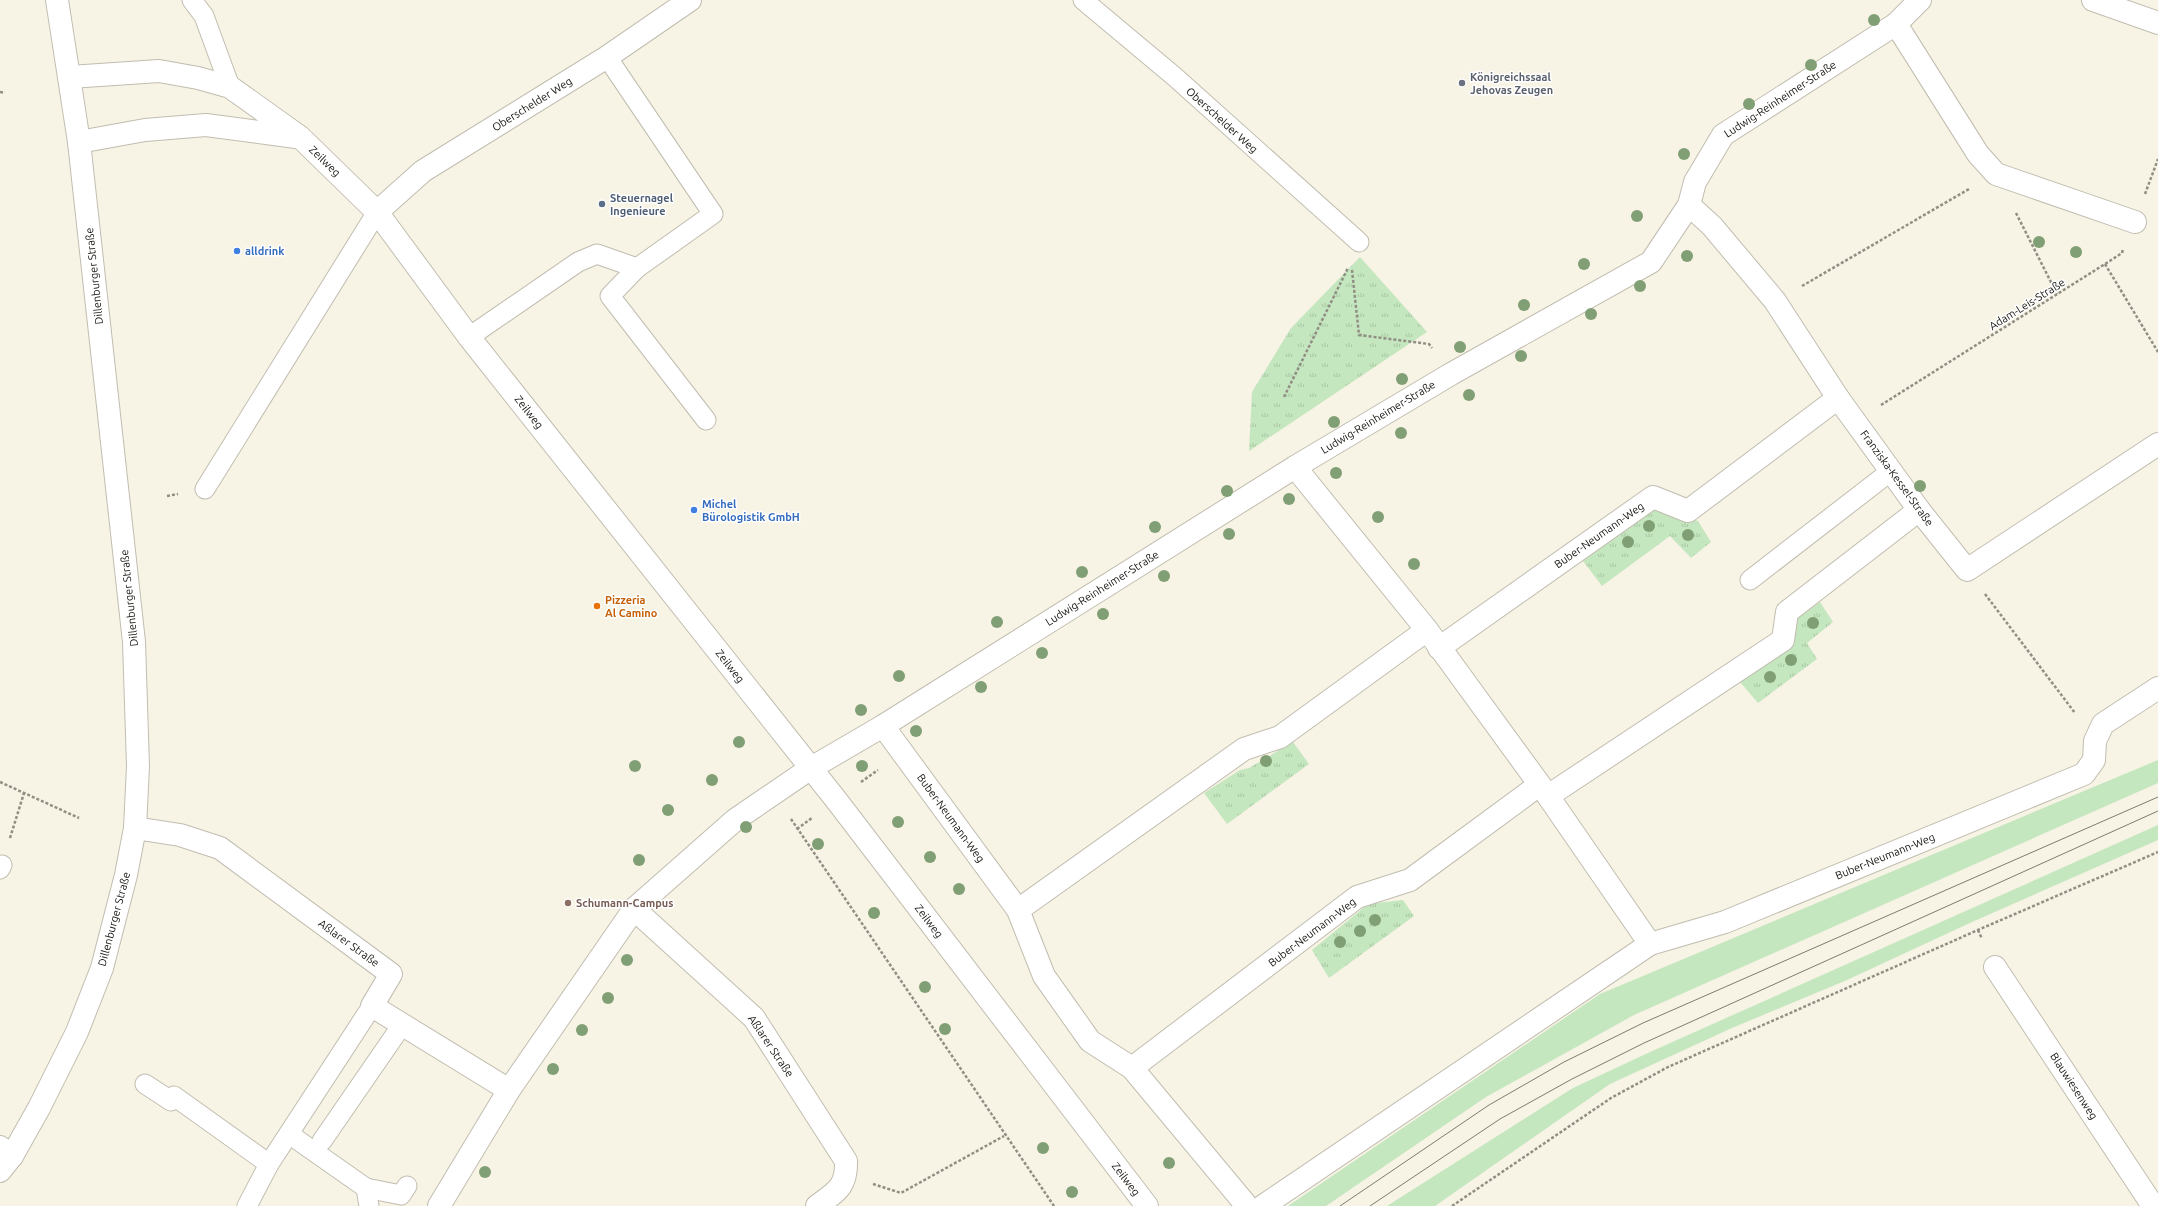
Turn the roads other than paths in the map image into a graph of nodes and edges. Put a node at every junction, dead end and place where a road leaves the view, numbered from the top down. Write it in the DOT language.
graph roads {
  1 [pos="57,0"];
  2 [pos="192,0"];
  3 [pos="690,0"];
  4 [pos="1083,0"];
  5 [pos="1920,0"];
  6 [pos="2093,0"];
  7 [pos="2158,23"];
  8 [pos="1896,24"];
  9 [pos="607,57"];
  10 [pos="70,77"];
  11 [pos="230,87"];
  12 [pos="300,137"];
  13 [pos="80,142"];
  14 [pos="1689,205"];
  15 [pos="377,212"];
  16 [pos="2135,222"];
  17 [pos="1358,242"];
  18 [pos="637,268"];
  19 [pos="469,337"];
  20 [pos="1838,398"];
  21 [pos="706,420"];
  22 [pos="2158,444"];
  23 [pos="1295,467"];
  24 [pos="1891,471"];
  25 [pos="205,489"];
  26 [pos="1919,510"];
  27 [pos="1750,580"];
  28 [pos="1427,630"];
  29 [pos="1439,648"];
  30 [pos="2158,688"];
  31 [pos="883,726"];
  32 [pos="811,768"];
  33 [pos="1544,791"];
  34 [pos="135,828"];
  35 [pos="634,909"];
  36 [pos="1018,910"];
  37 [pos="1650,944"];
  38 [pos="1995,967"];
  39 [pos="372,1006"];
  40 [pos="402,1025"];
  41 [pos="1132,1068"];
  42 [pos="145,1084"];
  43 [pos="508,1090"];
  44 [pos="289,1134"];
  45 [pos="322,1141"];
  46 [pos="4,1158"];
  47 [pos="269,1164"];
  48 [pos="407,1186"];
  49 [pos="368,1197"];
  50 [pos="247,1206"];
  51 [pos="439,1206"];
  52 [pos="817,1206"];
  53 [pos="1147,1206"];
  54 [pos="1247,1206"];
  55 [pos="1263,1206"];
  56 [pos="2153,1206"];
  1 -- 10 [label="street, Dillenburger Straße"];
  2 -- 11 [label="lane"];
  3 -- 9 [label="street, Oberschelder Weg"];
  4 -- 17 [label="lane, Oberschelder Weg"];
  5 -- 8 [label="street, Ludwig-Reinheimer-Straße"];
  6 -- 7 [label="street"];
  8 -- 14 [label="street, Ludwig-Reinheimer-Straße"];
  8 -- 16 [label="street"];
  9 -- 15 [label="street, Oberschelder Weg"];
  9 -- 18 [label="lane"];
  10 -- 11 [label="street, Zeilweg"];
  10 -- 13 [label="street, Dillenburger Straße"];
  11 -- 12 [label="street, Zeilweg"];
  12 -- 13 [label="street, Zeilweg"];
  12 -- 15 [label="street, Zeilweg"];
  13 -- 34 [label="street, Dillenburger Straße"];
  14 -- 20 [label="street, Franziska-Kessel-Straße"];
  14 -- 23 [label="street, Ludwig-Reinheimer-Straße"];
  15 -- 19 [label="street, Zeilweg"];
  15 -- 25 [label="lane"];
  18 -- 19 [label="lane"];
  18 -- 21 [label="lane"];
  19 -- 32 [label="street, Zeilweg"];
  20 -- 24 [label="street, Franziska-Kessel-Straße"];
  20 -- 29 [label="street, Buber-Neumann-Weg"];
  22 -- 26 [label="street, Franziska-Kessel-Straße"];
  23 -- 28 [label="street"];
  23 -- 31 [label="street, Ludwig-Reinheimer-Straße"];
  24 -- 26 [label="street, Franziska-Kessel-Straße"];
  24 -- 27 [label="lane"];
  26 -- 33 [label="street, Buber-Neumann-Weg"];
  28 -- 29 [label="street"];
  28 -- 36 [label="street"];
  29 -- 33 [label="street"];
  30 -- 37 [label="street, Buber-Neumann-Weg"];
  31 -- 32 [label="street, Ludwig-Reinheimer-Straße"];
  31 -- 36 [label="street, Buber-Neumann-Weg"];
  32 -- 35 [label="street"];
  32 -- 53 [label="street, Zeilweg"];
  33 -- 37 [label="street"];
  33 -- 41 [label="street, Buber-Neumann-Weg"];
  34 -- 39 [label="street, Aßlarer Straße"];
  34 -- 46 [label="street, Dillenburger Straße"];
  35 -- 43 [label="street"];
  35 -- 52 [label="street, Aßlarer Straße"];
  36 -- 41 [label="street, Buber-Neumann-Weg"];
  37 -- 55 [label="street, Buber-Neumann-Weg"];
  38 -- 56 [label="street, Blauwiesenweg"];
  39 -- 40 [label="street"];
  39 -- 44 [label="lane"];
  40 -- 43 [label="street"];
  40 -- 45 [label="lane"];
  41 -- 54 [label="street, Buber-Neumann-Weg"];
  42 -- 47 [label="lane"];
  43 -- 51 [label="street"];
  44 -- 47 [label="lane"];
  44 -- 49 [label="lane"];
  47 -- 50 [label="lane"];
  48 -- 49 [label="lane"];
}
